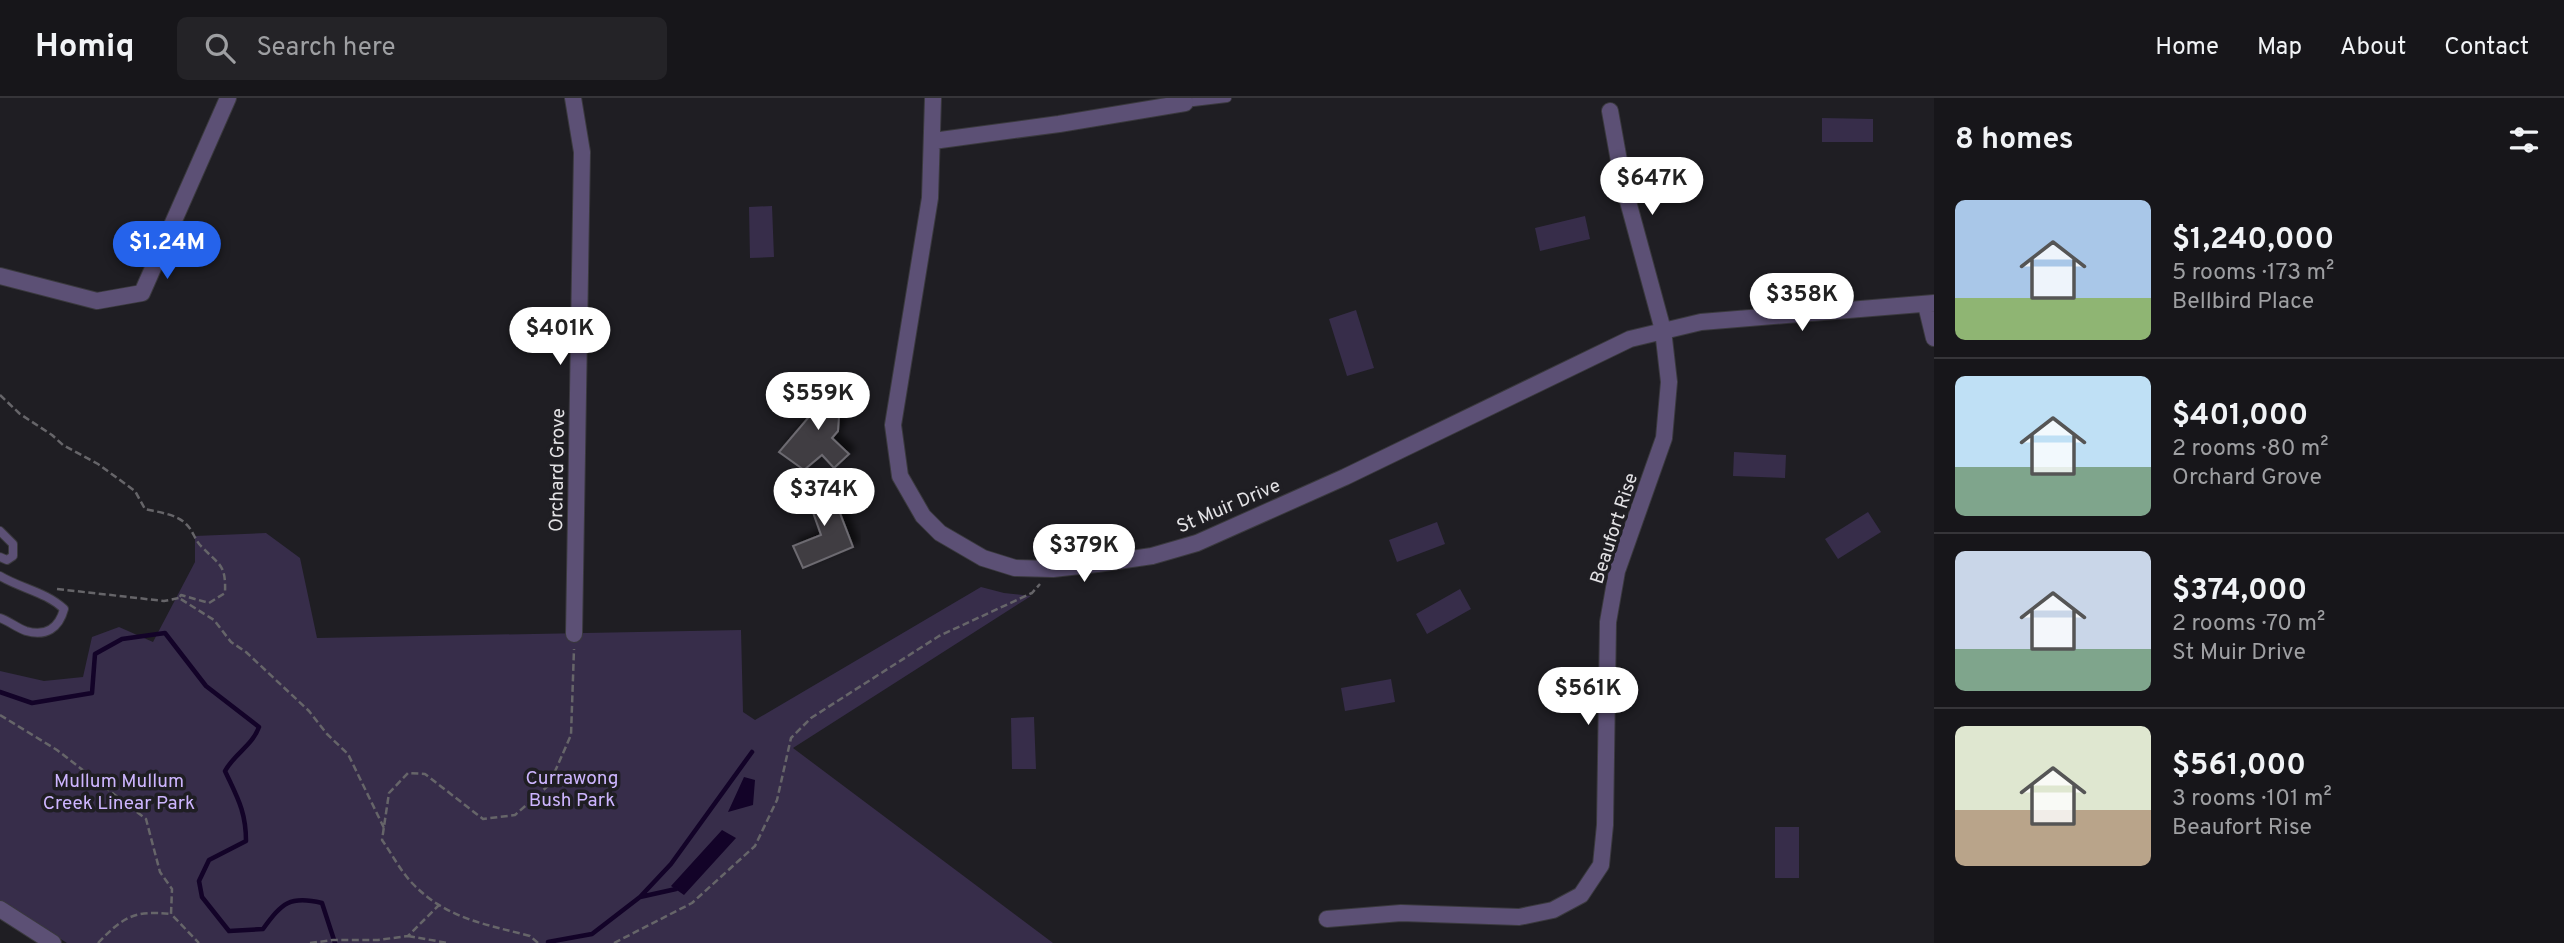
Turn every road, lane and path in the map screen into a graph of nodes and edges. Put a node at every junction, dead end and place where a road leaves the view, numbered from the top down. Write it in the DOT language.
graph roads {
  1 [pos="228,98"];
  2 [pos="573,98"];
  3 [pos="933,98"];
  4 [pos="1227,98"];
  5 [pos="1185,103"];
  6 [pos="1610,111"];
  7 [pos="933,141"];
  8 [pos="0,276"];
  9 [pos="1930,304"];
  10 [pos="1663,330"];
  11 [pos="1934,338"];
  12 [pos="0,395"];
  13 [pos="0,531"];
  14 [pos="0,557"];
  15 [pos="1053,569"];
  16 [pos="0,576"];
  17 [pos="52,598"];
  18 [pos="178,598"];
  19 [pos="0,618"];
  20 [pos="574,634"];
  21 [pos="0,715"];
  22 [pos="384,828"];
  23 [pos="439,905"];
  24 [pos="0,909"];
  25 [pos="171,914"];
  26 [pos="1327,919"];
  27 [pos="408,936"];
  28 [pos="53,943"];
  29 [pos="98,943"];
  30 [pos="199,943"];
  31 [pos="310,943"];
  32 [pos="448,943"];
  33 [pos="538,943"];
  34 [pos="614,943"];
  1 -- 8 [label="street"];
  2 -- 20 [label="street, Orchard Grove"];
  3 -- 7 [label="street, St Muir Drive"];
  4 -- 5 [label="lane"];
  5 -- 7 [label="street"];
  6 -- 10 [label="street, Beaufort Rise"];
  7 -- 15 [label="street, St Muir Drive"];
  9 -- 10 [label="street, St Muir Drive"];
  9 -- 11 [label="street"];
  10 -- 15 [label="street, St Muir Drive"];
  10 -- 26 [label="street, Beaufort Rise"];
  12 -- 18 [label="path"];
  13 -- 14 [label="lane"];
  15 -- 34 [label="path"];
  16 -- 17 [label="lane"];
  17 -- 18 [label="path"];
  17 -- 19 [label="lane"];
  18 -- 22 [label="path"];
  20 -- 22 [label="path"];
  21 -- 25 [label="path"];
  22 -- 23 [label="path"];
  23 -- 27 [label="path"];
  23 -- 33 [label="path"];
  24 -- 28 [label="street"];
  25 -- 29 [label="path"];
  25 -- 30 [label="path"];
  27 -- 31 [label="path"];
  27 -- 32 [label="path"];
}
